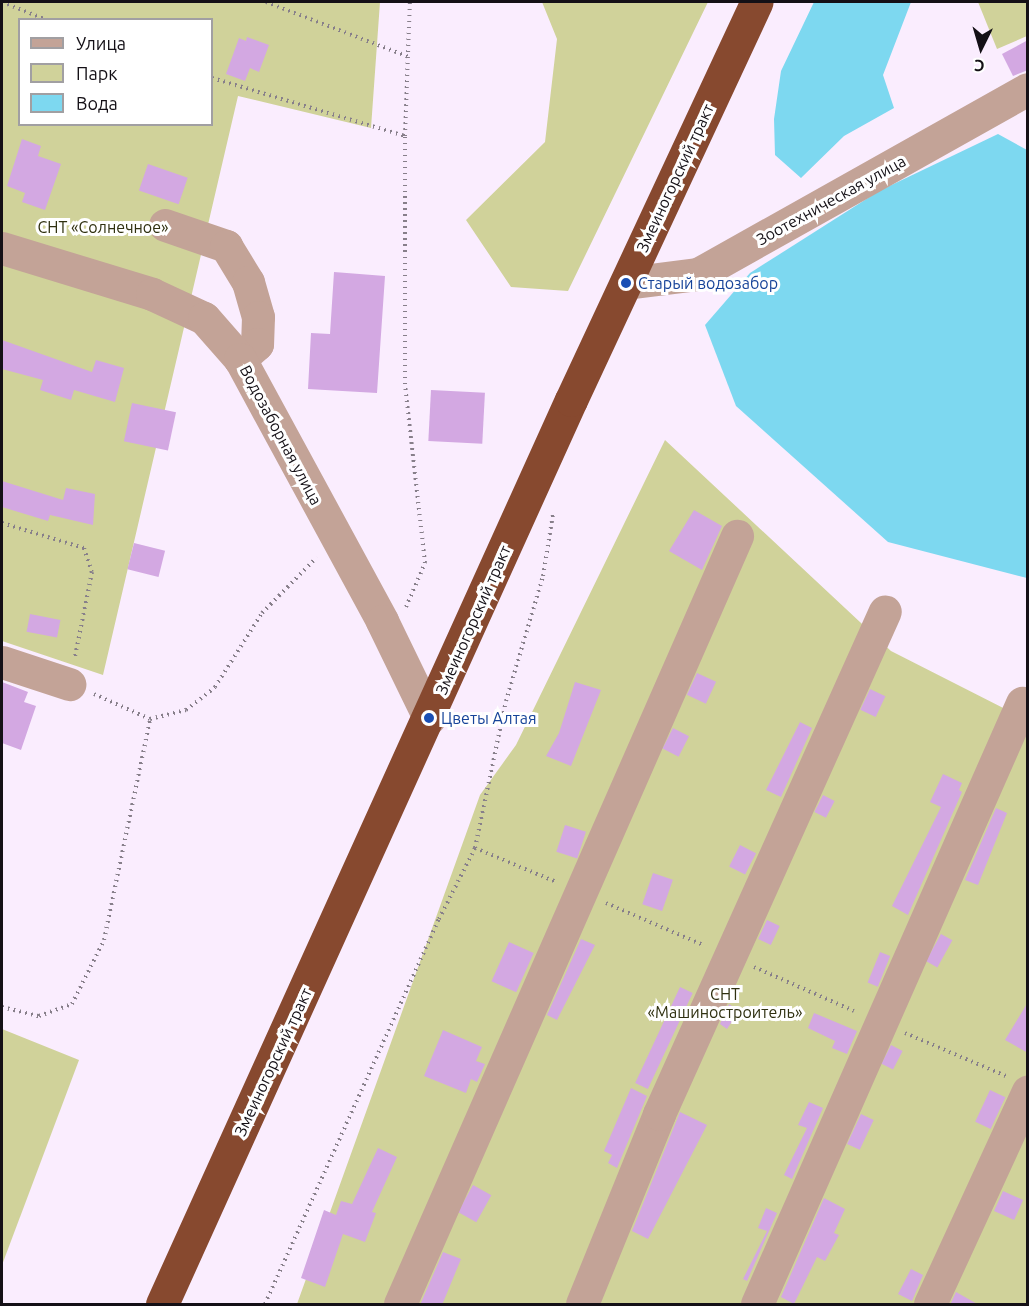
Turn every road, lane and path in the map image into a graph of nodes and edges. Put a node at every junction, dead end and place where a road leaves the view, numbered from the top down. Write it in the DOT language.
graph roads {
  1 [pos="2,2"];
  2 [pos="266,2"];
  3 [pos="410,2"];
  4 [pos="757,2"];
  5 [pos="42,18"];
  6 [pos="409,57"];
  7 [pos="213,78"];
  8 [pos="1028,89"];
  9 [pos="405,136"];
  10 [pos="165,225"];
  11 [pos="2,248"];
  12 [pos="626,284"];
  13 [pos="240,359"];
  14 [pos="554,506"];
  15 [pos="2,523"];
  16 [pos="737,536"];
  17 [pos="335,538"];
  18 [pos="885,611"];
  19 [pos="382,621"];
  20 [pos="2,662"];
  21 [pos="69,684"];
  22 [pos="1022,704"];
  23 [pos="429,718"];
  24 [pos="150,719"];
  25 [pos="2,1007"];
  26 [pos="1028,1091"];
  27 [pos="162,1305"];
  28 [pos="264,1305"];
  29 [pos="400,1305"];
  30 [pos="582,1305"];
  31 [pos="757,1305"];
  32 [pos="930,1305"];
  1 -- 5 [label="path"];
  2 -- 6 [label="path"];
  3 -- 6 [label="path"];
  4 -- 12 [label="highway, Змеиногорский тракт"];
  6 -- 9 [label="path"];
  7 -- 9 [label="path"];
  8 -- 12 [label="street, Зоотехническая улица"];
  9 -- 19 [label="path"];
  10 -- 13 [label="street"];
  11 -- 13 [label="street, Водозаборная улица"];
  12 -- 23 [label="highway, Змеиногорский тракт"];
  13 -- 17 [label="street, Водозаборная улица"];
  14 -- 28 [label="path"];
  15 -- 21 [label="path"];
  16 -- 29 [label="street"];
  17 -- 19 [label="street, Водозаборная улица"];
  17 -- 24 [label="path"];
  18 -- 30 [label="street"];
  19 -- 23 [label="street, Водозаборная улица"];
  20 -- 21 [label="street"];
  21 -- 24 [label="path"];
  22 -- 31 [label="street"];
  23 -- 27 [label="highway, Змеиногорский тракт"];
  24 -- 25 [label="path"];
  26 -- 32 [label="street"];
}
